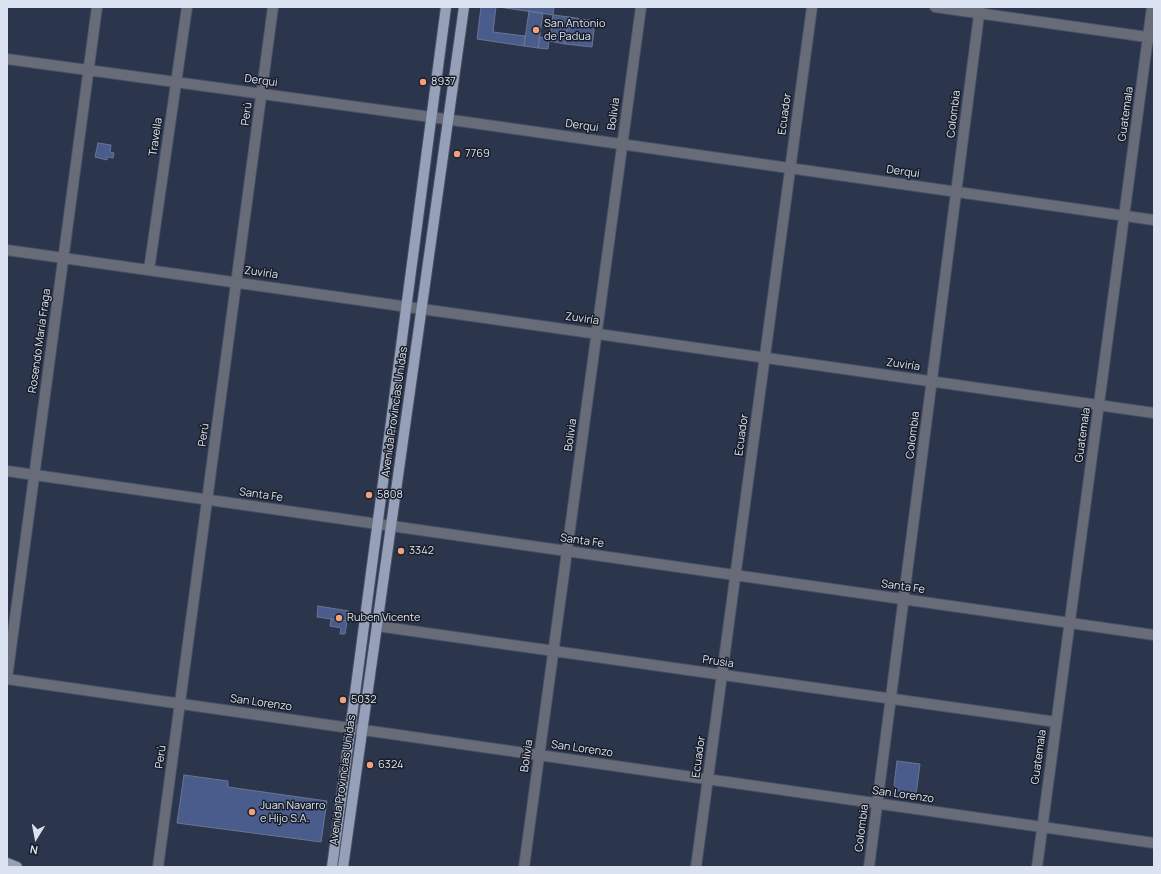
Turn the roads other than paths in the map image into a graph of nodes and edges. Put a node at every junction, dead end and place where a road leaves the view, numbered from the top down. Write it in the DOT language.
graph roads {
  1 [pos="97,7"];
  2 [pos="187,7"];
  3 [pos="273,7"];
  4 [pos="446,7"];
  5 [pos="464,7"];
  6 [pos="641,7"];
  7 [pos="812,7"];
  8 [pos="934,7"];
  9 [pos="1152,7"];
  10 [pos="980,10"];
  11 [pos="1151,38"];
  12 [pos="7,59"];
  13 [pos="89,70"];
  14 [pos="176,82"];
  15 [pos="262,94"];
  16 [pos="431,117"];
  17 [pos="448,120"];
  18 [pos="622,144"];
  19 [pos="790,169"];
  20 [pos="956,192"];
  21 [pos="1124,216"];
  22 [pos="1154,220"];
  23 [pos="7,250"];
  24 [pos="64,258"];
  25 [pos="149,270"];
  26 [pos="236,282"];
  27 [pos="406,306"];
  28 [pos="422,308"];
  29 [pos="596,333"];
  30 [pos="765,357"];
  31 [pos="932,381"];
  32 [pos="1099,405"];
  33 [pos="1154,413"];
  34 [pos="7,471"];
  35 [pos="34,475"];
  36 [pos="207,500"];
  37 [pos="377,524"];
  38 [pos="391,526"];
  39 [pos="567,551"];
  40 [pos="735,576"];
  41 [pos="904,599"];
  42 [pos="1069,623"];
  43 [pos="377,626"];
  44 [pos="1154,635"];
  45 [pos="553,651"];
  46 [pos="722,675"];
  47 [pos="7,679"];
  48 [pos="891,699"];
  49 [pos="180,704"];
  50 [pos="1056,722"];
  51 [pos="350,728"];
  52 [pos="363,730"];
  53 [pos="539,755"];
  54 [pos="708,779"];
  55 [pos="878,803"];
  56 [pos="1042,827"];
  57 [pos="1154,843"];
  58 [pos="7,863"];
  59 [pos="17,867"];
  60 [pos="158,867"];
  61 [pos="332,867"];
  62 [pos="343,867"];
  63 [pos="524,867"];
  64 [pos="696,867"];
  65 [pos="869,867"];
  66 [pos="1036,867"];
  1 -- 13 [label="street, Rosendo María Fraga"];
  2 -- 14 [label="street, Travella"];
  3 -- 15 [label="street, Perú"];
  4 -- 16 [label="main road, Avenida Provincias Unidas"];
  5 -- 17 [label="main road, Avenida Provincias Unidas"];
  6 -- 18 [label="street, Bolivia"];
  7 -- 19 [label="street, Ecuador"];
  8 -- 10 [label="street"];
  9 -- 11 [label="street, Guatemala"];
  10 -- 11 [label="street"];
  10 -- 20 [label="street, Colombia"];
  11 -- 21 [label="street, Guatemala"];
  12 -- 13 [label="street, Derqui"];
  13 -- 14 [label="street, Derqui"];
  13 -- 24 [label="street, Rosendo María Fraga"];
  14 -- 15 [label="street, Derqui"];
  14 -- 25 [label="street, Travella"];
  15 -- 16 [label="street, Derqui"];
  15 -- 26 [label="street, Perú"];
  16 -- 17 [label="street, Derqui"];
  16 -- 27 [label="main road, Avenida Provincias Unidas"];
  17 -- 18 [label="street, Derqui"];
  17 -- 28 [label="main road, Avenida Provincias Unidas"];
  18 -- 19 [label="street, Derqui"];
  18 -- 29 [label="street, Bolivia"];
  19 -- 20 [label="street, Derqui"];
  19 -- 30 [label="street, Ecuador"];
  20 -- 21 [label="street, Derqui"];
  20 -- 31 [label="street, Colombia"];
  21 -- 22 [label="street, Derqui"];
  21 -- 32 [label="street, Guatemala"];
  23 -- 24 [label="street, Zuviría"];
  24 -- 25 [label="street, Zuviría"];
  24 -- 35 [label="street, Rosendo María Fraga"];
  25 -- 26 [label="street, Zuviría"];
  26 -- 27 [label="street, Zuviría"];
  26 -- 36 [label="street, Perú"];
  27 -- 28 [label="street, Zuviría"];
  27 -- 37 [label="main road, Avenida Provincias Unidas"];
  28 -- 29 [label="street, Zuviría"];
  28 -- 38 [label="main road, Avenida Provincias Unidas"];
  29 -- 30 [label="street, Zuviría"];
  29 -- 39 [label="street, Bolivia"];
  30 -- 31 [label="street, Zuviría"];
  30 -- 40 [label="street, Ecuador"];
  31 -- 32 [label="street, Zuviría"];
  31 -- 41 [label="street, Colombia"];
  32 -- 33 [label="street, Zuviría"];
  32 -- 42 [label="street, Guatemala"];
  34 -- 35 [label="street, Santa Fe"];
  35 -- 36 [label="street, Santa Fe"];
  35 -- 47 [label="street, Rosendo María Fraga"];
  36 -- 37 [label="street, Santa Fe"];
  36 -- 49 [label="street, Perú"];
  37 -- 38 [label="street, Santa Fe"];
  37 -- 51 [label="main road, Avenida Provincias Unidas"];
  38 -- 39 [label="street, Santa Fe"];
  38 -- 43 [label="main road, Avenida Provincias Unidas"];
  39 -- 40 [label="street, Santa Fe"];
  39 -- 45 [label="street, Bolivia"];
  40 -- 41 [label="street, Santa Fe"];
  40 -- 46 [label="street, Ecuador"];
  41 -- 42 [label="street, Santa Fe"];
  41 -- 48 [label="street, Colombia"];
  42 -- 44 [label="street, Santa Fe"];
  42 -- 50 [label="street, Guatemala"];
  43 -- 45 [label="street, Prusia"];
  43 -- 52 [label="main road, Avenida Provincias Unidas"];
  45 -- 46 [label="street, Prusia"];
  45 -- 53 [label="street, Bolivia"];
  46 -- 48 [label="street, Prusia"];
  46 -- 54 [label="street, Ecuador"];
  47 -- 49 [label="street, San Lorenzo"];
  48 -- 50 [label="street, Prusia"];
  48 -- 55 [label="street, Colombia"];
  49 -- 51 [label="street, San Lorenzo"];
  49 -- 60 [label="street, Perú"];
  50 -- 56 [label="street, Guatemala"];
  51 -- 52 [label="street, San Lorenzo"];
  51 -- 61 [label="main road, Avenida Provincias Unidas"];
  52 -- 53 [label="street, San Lorenzo"];
  52 -- 62 [label="main road, Avenida Provincias Unidas"];
  53 -- 54 [label="street, San Lorenzo"];
  53 -- 63 [label="street, Bolivia"];
  54 -- 55 [label="street, San Lorenzo"];
  54 -- 64 [label="street, Ecuador"];
  55 -- 56 [label="street, San Lorenzo"];
  55 -- 65 [label="street, Colombia"];
  56 -- 57 [label="street, San Lorenzo"];
  56 -- 66 [label="street, Guatemala"];
  58 -- 59 [label="main road"];
}
